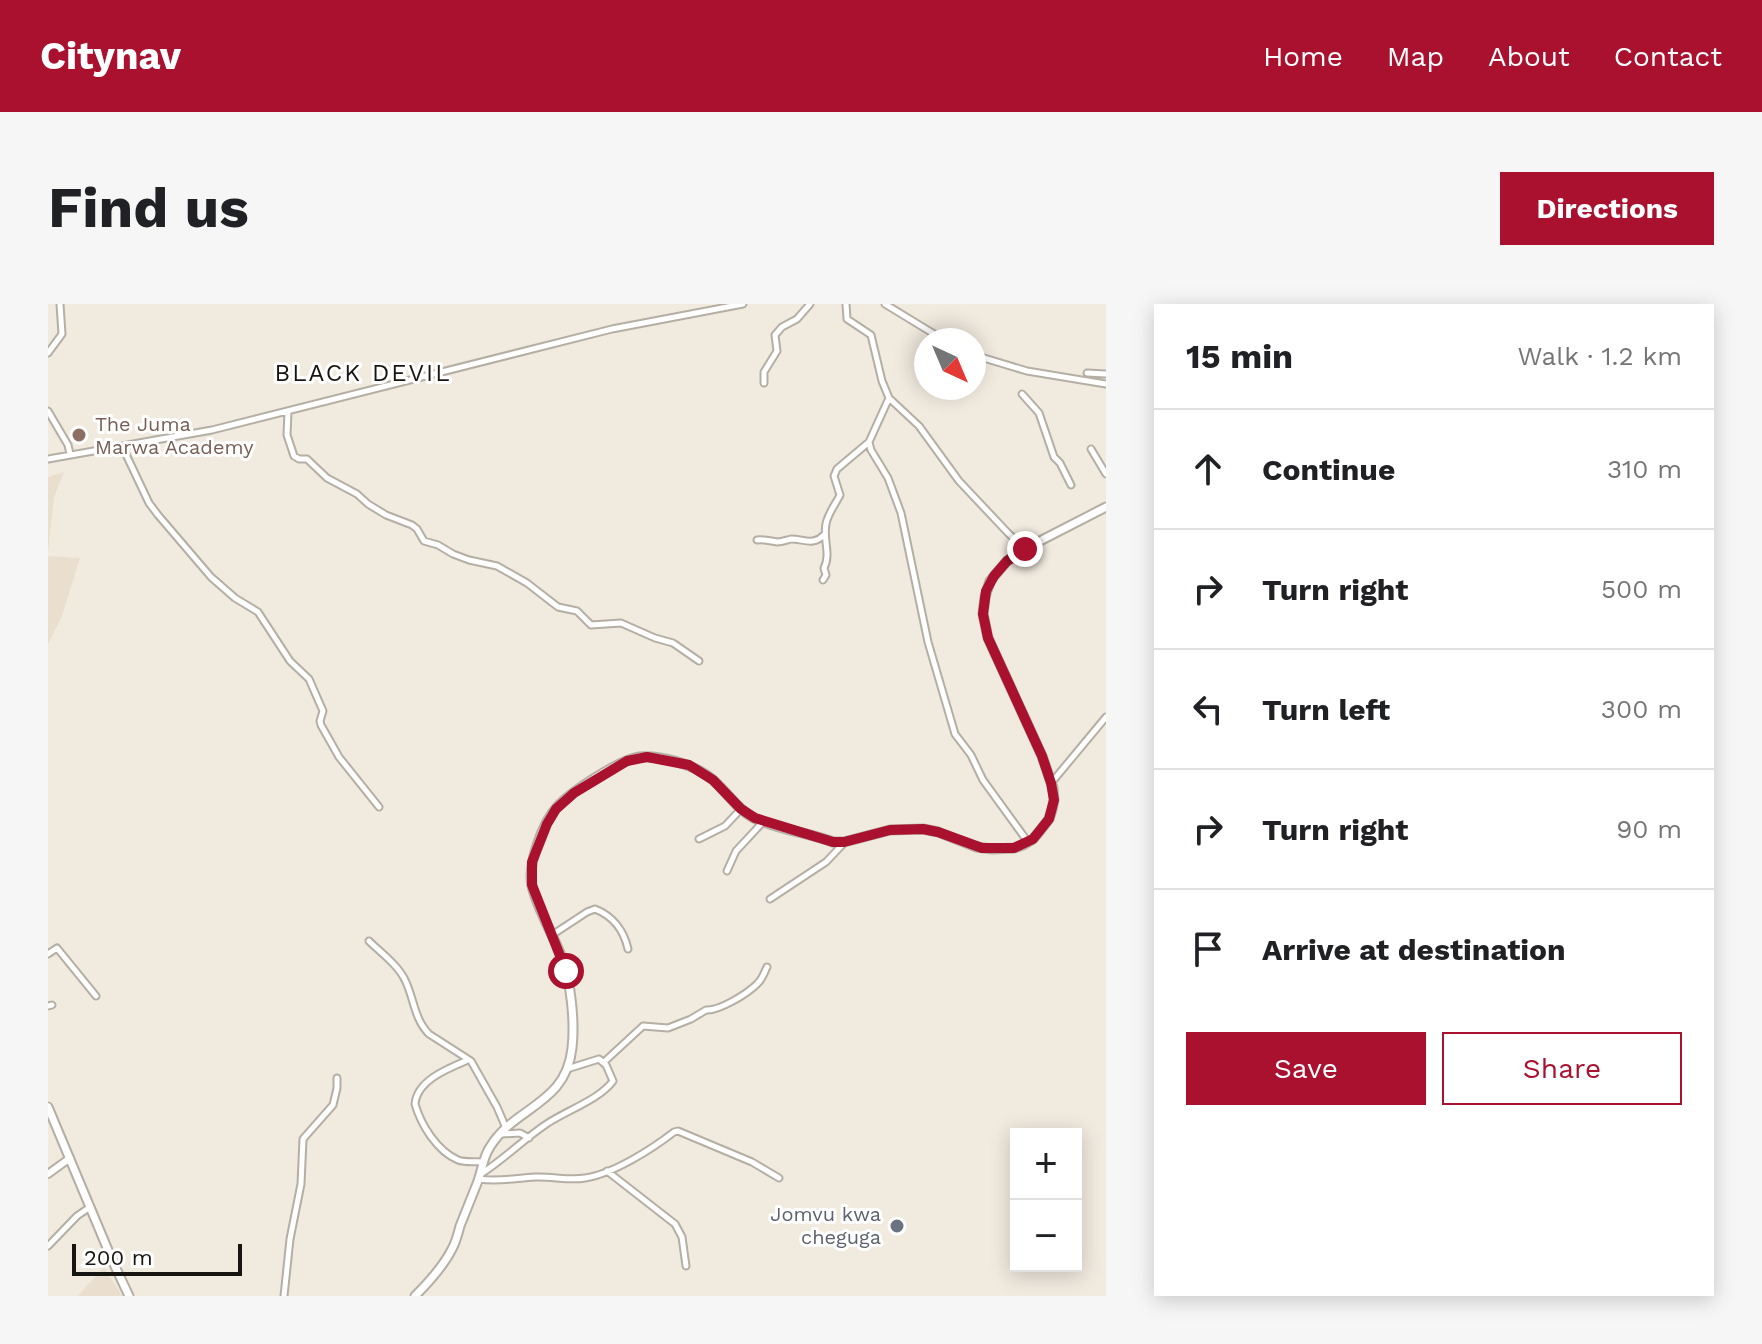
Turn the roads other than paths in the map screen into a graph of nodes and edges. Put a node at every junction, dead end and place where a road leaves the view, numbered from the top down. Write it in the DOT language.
graph roads {
  1 [pos="60,304"];
  2 [pos="743,304"];
  3 [pos="810,304"];
  4 [pos="846,304"];
  5 [pos="885,304"];
  6 [pos="924,328"];
  7 [pos="48,353"];
  8 [pos="986,359"];
  9 [pos="1087,373"];
  10 [pos="1106,374"];
  11 [pos="764,383"];
  12 [pos="1106,384"];
  13 [pos="1022,394"];
  14 [pos="889,398"];
  15 [pos="48,411"];
  16 [pos="288,412"];
  17 [pos="869,442"];
  18 [pos="122,446"];
  19 [pos="1091,449"];
  20 [pos="70,454"];
  21 [pos="48,459"];
  22 [pos="1106,474"];
  23 [pos="1071,485"];
  24 [pos="1106,507"];
  25 [pos="825,535"];
  26 [pos="757,540"];
  27 [pos="1025,549"];
  28 [pos="823,580"];
  29 [pos="699,661"];
  30 [pos="1106,717"];
  31 [pos="1051,783"];
  32 [pos="379,807"];
  33 [pos="741,809"];
  34 [pos="763,821"];
  35 [pos="699,839"];
  36 [pos="844,842"];
  37 [pos="1028,842"];
  38 [pos="727,871"];
  39 [pos="770,899"];
  40 [pos="552,935"];
  41 [pos="369,941"];
  42 [pos="628,949"];
  43 [pos="48,954"];
  44 [pos="767,967"];
  45 [pos="96,996"];
  46 [pos="469,1059"];
  47 [pos="604,1062"];
  48 [pos="567,1069"];
  49 [pos="337,1078"];
  50 [pos="48,1107"];
  51 [pos="504,1131"];
  52 [pos="529,1138"];
  53 [pos="70,1158"];
  54 [pos="484,1162"];
  55 [pos="607,1171"];
  56 [pos="48,1174"];
  57 [pos="480,1177"];
  58 [pos="779,1178"];
  59 [pos="90,1207"];
  60 [pos="48,1246"];
  61 [pos="686,1266"];
  62 [pos="129,1296"];
  63 [pos="284,1296"];
  64 [pos="415,1296"];
  1 -- 7 [label="street"];
  2 -- 16 [label="street"];
  3 -- 11 [label="street"];
  4 -- 14 [label="street"];
  5 -- 6 [label="street"];
  8 -- 12 [label="street"];
  9 -- 10 [label="street"];
  13 -- 23 [label="street"];
  14 -- 17 [label="street"];
  14 -- 27 [label="street"];
  15 -- 20 [label="street"];
  16 -- 18 [label="street"];
  16 -- 29 [label="street"];
  17 -- 25 [label="street"];
  17 -- 37 [label="street"];
  18 -- 20 [label="street"];
  18 -- 32 [label="street"];
  19 -- 22 [label="street"];
  20 -- 21 [label="street"];
  24 -- 27 [label="main road"];
  25 -- 26 [label="street"];
  25 -- 28 [label="street"];
  27 -- 31 [label="main road"];
  30 -- 31 [label="street"];
  31 -- 37 [label="main road"];
  33 -- 34 [label="main road"];
  33 -- 35 [label="street"];
  33 -- 40 [label="main road"];
  34 -- 36 [label="main road"];
  34 -- 38 [label="street"];
  36 -- 37 [label="main road"];
  36 -- 39 [label="street"];
  40 -- 42 [label="street"];
  40 -- 48 [label="main road"];
  41 -- 46 [label="street"];
  43 -- 45 [label="street"];
  44 -- 47 [label="street"];
  46 -- 51 [label="street"];
  46 -- 54 [label="street"];
  47 -- 48 [label="street"];
  47 -- 52 [label="street"];
  48 -- 51 [label="main road"];
  49 -- 63 [label="street"];
  50 -- 53 [label="main road"];
  51 -- 52 [label="street"];
  51 -- 54 [label="main road"];
  52 -- 57 [label="street"];
  53 -- 56 [label="street"];
  53 -- 59 [label="main road"];
  54 -- 57 [label="main road"];
  55 -- 57 [label="street"];
  55 -- 58 [label="street"];
  55 -- 61 [label="street"];
  57 -- 64 [label="main road"];
  59 -- 60 [label="street"];
  59 -- 62 [label="main road"];
}
